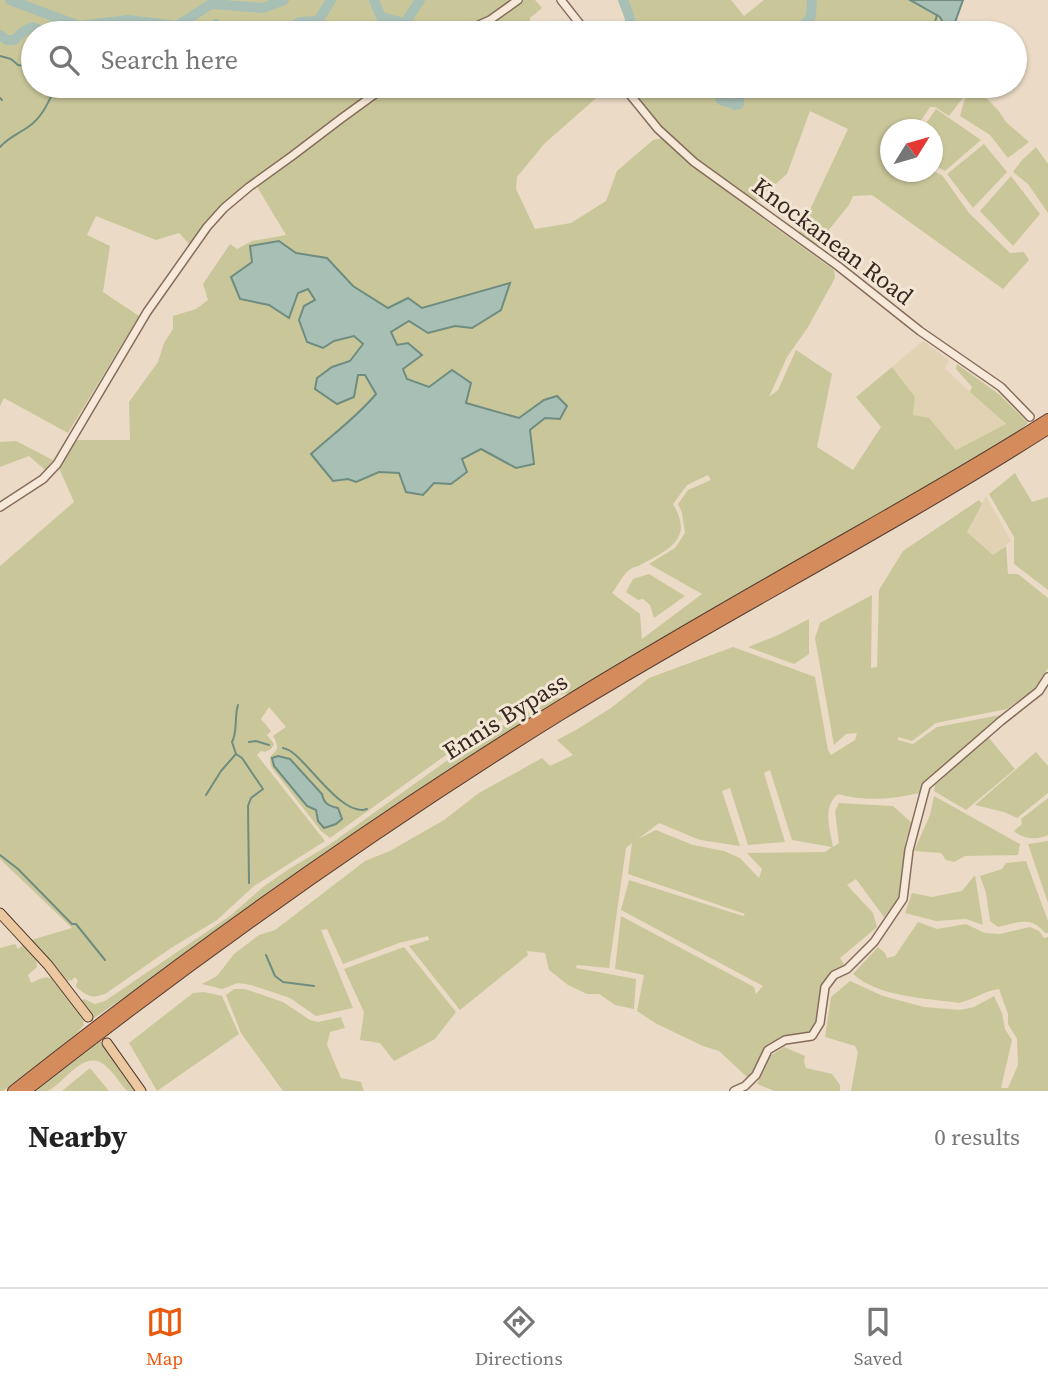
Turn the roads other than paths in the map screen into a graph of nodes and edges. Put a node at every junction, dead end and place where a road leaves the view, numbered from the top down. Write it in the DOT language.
graph roads {
  1 [pos="518,0"];
  2 [pos="561,0"];
  3 [pos="488,21"];
  4 [pos="578,21"];
  5 [pos="370,98"];
  6 [pos="633,98"];
  7 [pos="1030,417"];
  8 [pos="1048,419"];
  9 [pos="1048,429"];
  10 [pos="0,507"];
  11 [pos="1048,677"];
  12 [pos="0,912"];
  13 [pos="88,1017"];
  14 [pos="107,1043"];
  15 [pos="13,1091"];
  16 [pos="26,1091"];
  17 [pos="141,1091"];
  18 [pos="734,1091"];
  1 -- 3 [label="street"];
  2 -- 4 [label="street"];
  5 -- 10 [label="street"];
  6 -- 7 [label="street, Knockanean Road"];
  8 -- 15 [label="highway, Ennis Bypass"];
  9 -- 16 [label="highway, Ennis Bypass"];
  11 -- 18 [label="street"];
  12 -- 13 [label="main road"];
  14 -- 17 [label="main road"];
}
